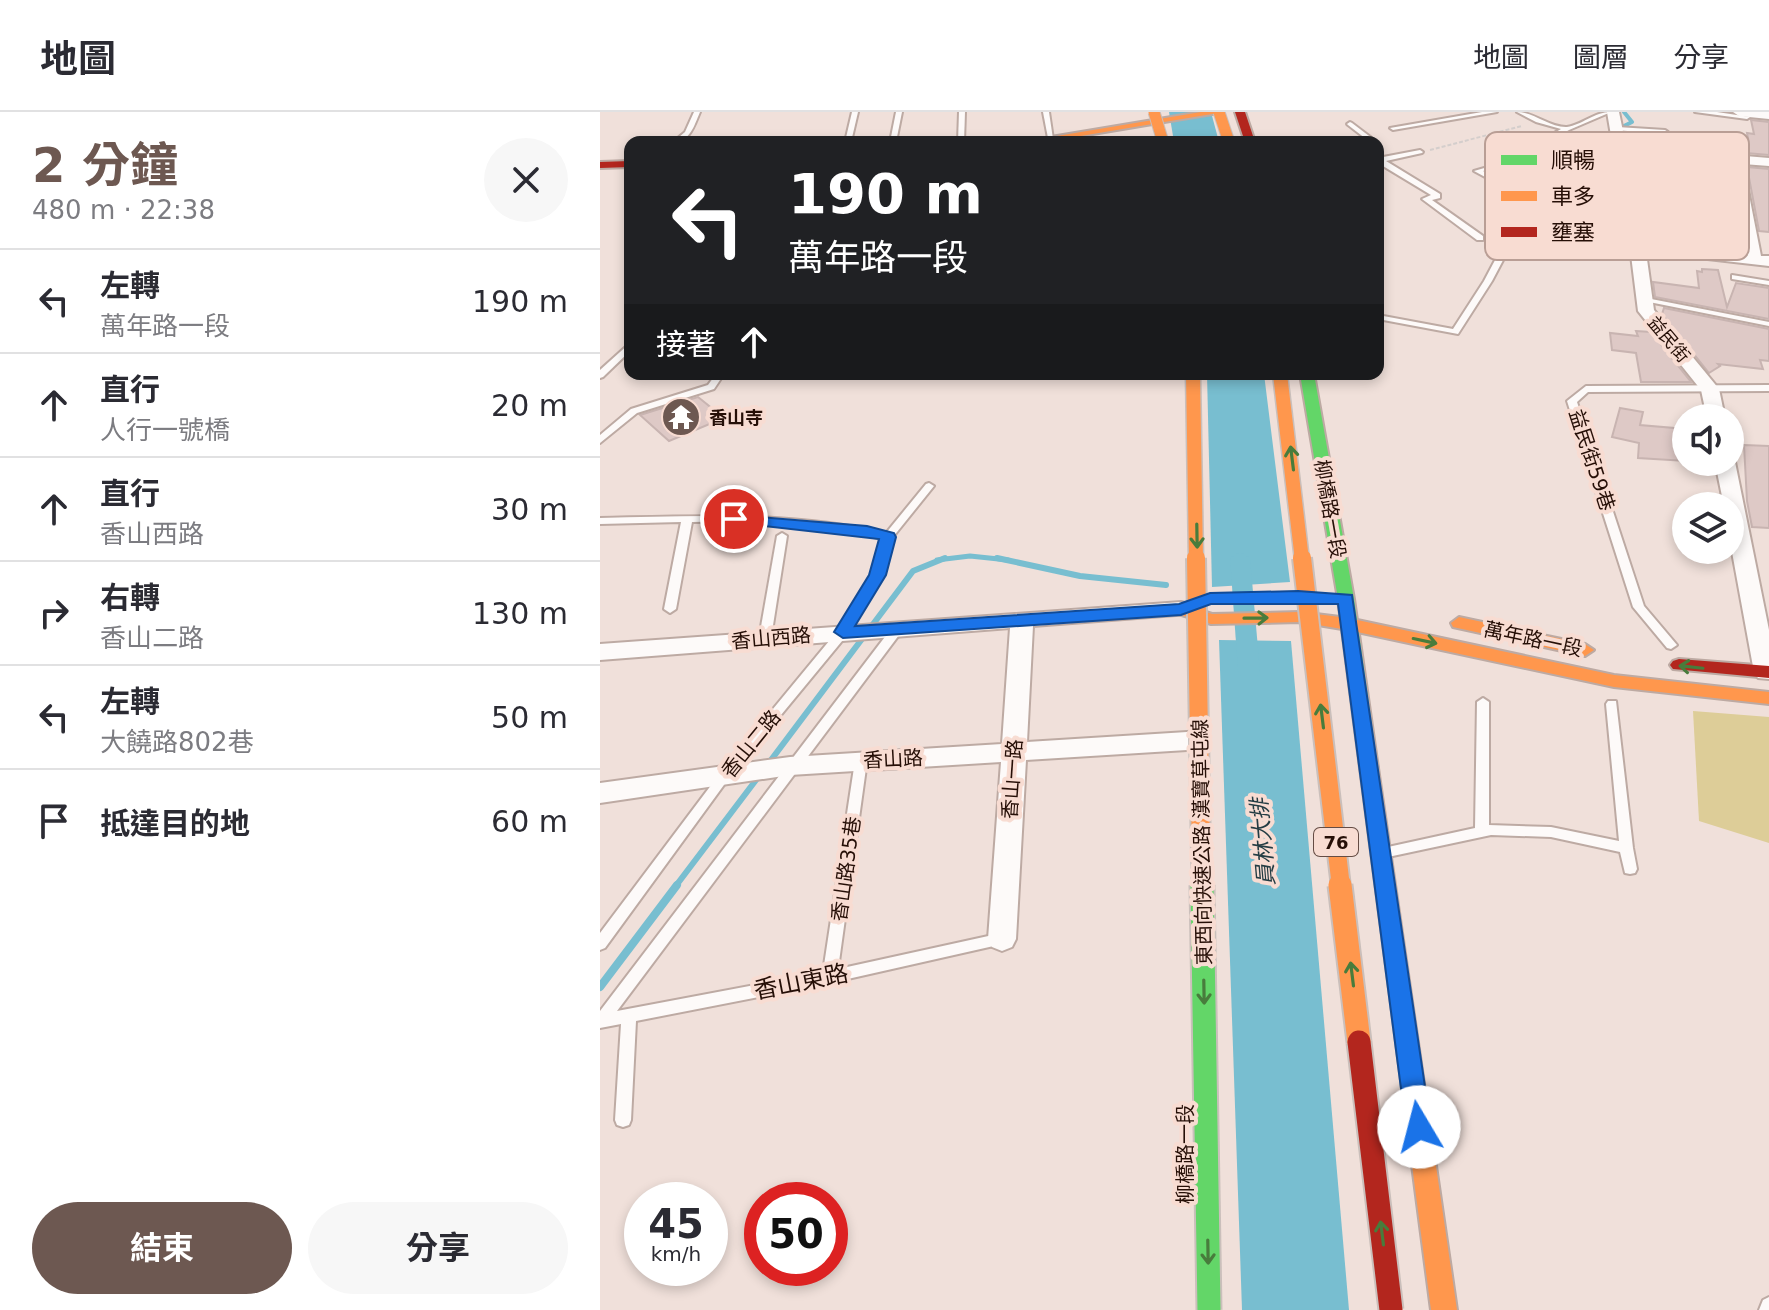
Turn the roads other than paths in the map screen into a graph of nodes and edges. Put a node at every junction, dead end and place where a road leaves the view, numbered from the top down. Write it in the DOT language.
graph roads {
  1 [pos="697,112"];
  2 [pos="855,112"];
  3 [pos="899,112"];
  4 [pos="962,112"];
  5 [pos="1046,112"];
  6 [pos="1217,112"];
  7 [pos="1240,112"];
  8 [pos="1431,112"];
  9 [pos="1494,112"];
  10 [pos="1520,112"];
  11 [pos="1610,112"];
  12 [pos="1698,112"];
  13 [pos="1743,115"];
  14 [pos="1769,115"];
  15 [pos="1442,120"];
  16 [pos="1151,122"];
  17 [pos="1350,124"];
  18 [pos="1393,128"];
  19 [pos="1567,129"];
  20 [pos="1617,129"];
  21 [pos="1562,132"];
  22 [pos="1617,132"];
  23 [pos="1665,132"];
  24 [pos="684,136"];
  25 [pos="849,136"];
  26 [pos="894,136"];
  27 [pos="961,136"];
  28 [pos="1051,136"];
  29 [pos="1064,136"];
  30 [pos="1227,136"];
  31 [pos="1248,136"];
  32 [pos="1366,136"];
  33 [pos="1386,151"];
  34 [pos="1420,152"];
  35 [pos="1394,158"];
  36 [pos="1384,159"];
  37 [pos="1749,160"];
  38 [pos="1769,162"];
  39 [pos="624,164"];
  40 [pos="1384,164"];
  41 [pos="600,165"];
  42 [pos="1749,224"];
  43 [pos="1480,238"];
  44 [pos="1499,260"];
  45 [pos="1640,260"];
  46 [pos="1762,260"];
  47 [pos="1735,277"];
  48 [pos="1769,283"];
  49 [pos="1644,299"];
  50 [pos="1384,318"];
  51 [pos="1769,324"];
  52 [pos="624,352"];
  53 [pos="600,375"];
  54 [pos="716,380"];
  55 [pos="1180,380"];
  56 [pos="1193,380"];
  57 [pos="1281,380"];
  58 [pos="1308,380"];
  59 [pos="1769,388"];
  60 [pos="1710,389"];
  61 [pos="1713,404"];
  62 [pos="600,440"];
  63 [pos="1728,476"];
  64 [pos="929,486"];
  65 [pos="687,520"];
  66 [pos="600,521"];
  67 [pos="782,536"];
  68 [pos="888,537"];
  69 [pos="1291,597"];
  70 [pos="1210,599"];
  71 [pos="1353,601"];
  72 [pos="670,609"];
  73 [pos="1181,609"];
  74 [pos="1435,618"];
  75 [pos="1022,619"];
  76 [pos="1348,624"];
  77 [pos="898,628"];
  78 [pos="843,632"];
  79 [pos="765,638"];
  80 [pos="1671,645"];
  81 [pos="600,652"];
  82 [pos="1599,652"];
  83 [pos="1665,664"];
  84 [pos="1768,672"];
  85 [pos="1769,698"];
  86 [pos="1483,702"];
  87 [pos="1612,704"];
  88 [pos="1187,741"];
  89 [pos="1014,752"];
  90 [pos="861,761"];
  91 [pos="790,766"];
  92 [pos="725,775"];
  93 [pos="600,793"];
  94 [pos="1482,832"];
  95 [pos="1626,848"];
  96 [pos="1381,854"];
  97 [pos="1630,869"];
  98 [pos="1002,939"];
  99 [pos="600,944"];
  100 [pos="830,977"];
  101 [pos="629,1015"];
  102 [pos="601,1021"];
  103 [pos="1186,1028"];
  104 [pos="623,1120"];
  105 [pos="1209,1310"];
  106 [pos="1391,1310"];
  107 [pos="1444,1310"];
  1 -- 24 [label="lane"];
  2 -- 25 [label="lane"];
  3 -- 26 [label="lane"];
  4 -- 27 [label="lane"];
  5 -- 28 [label="lane"];
  6 -- 16 [label="main road"];
  6 -- 30 [label="main road, bridge"];
  7 -- 31 [label="main road"];
  8 -- 15 [label="lane"];
  9 -- 15 [label="lane"];
  10 -- 19 [label="lane"];
  11 -- 19 [label="lane"];
  11 -- 20 [label="street, 益民街"];
  12 -- 13 [label="lane"];
  13 -- 14 [label="street"];
  15 -- 18 [label="lane"];
  16 -- 29 [label="main road"];
  17 -- 32 [label="lane"];
  19 -- 21 [label="lane"];
  20 -- 22 [label="street, 益民街"];
  20 -- 23 [label="lane"];
  33 -- 35 [label="lane"];
  34 -- 35 [label="lane"];
  35 -- 36 [label="lane"];
  37 -- 38 [label="street"];
  39 -- 41 [label="main road"];
  40 -- 43 [label="lane"];
  42 -- 46 [label="street"];
  44 -- 50 [label="lane"];
  45 -- 49 [label="street, 益民街"];
  47 -- 48 [label="lane"];
  49 -- 51 [label="lane"];
  49 -- 60 [label="street, 益民街"];
  52 -- 53 [label="lane"];
  54 -- 62 [label="lane"];
  55 -- 73 [label="main road"];
  56 -- 105 [label="main road, 東西向快速公路 漢寶草屯線, one-way, bridge"];
  106 -- 57 [label="main road, 76, one-way, bridge"];
  58 -- 71 [label="main road, 柳橋路一段"];
  59 -- 60 [label="lane"];
  60 -- 61 [label="street, 益民街"];
  60 -- 80 [label="lane, 益民街59巷"];
  63 -- 84 [label="street"];
  64 -- 68 [label="lane"];
  65 -- 66 [label="lane"];
  65 -- 68 [label="lane"];
  65 -- 72 [label="lane"];
  67 -- 79 [label="lane"];
  68 -- 78 [label="lane, 香山二路"];
  69 -- 71 [label="main road"];
  70 -- 73 [label="main road"];
  71 -- 76 [label="main road, 柳橋路一段"];
  73 -- 75 [label="street, 香山西路"];
  73 -- 76 [label="main road, 萬年路一段, one-way"];
  73 -- 88 [label="main road"];
  74 -- 82 [label="main road, 萬年路一段"];
  75 -- 77 [label="street, 香山西路"];
  75 -- 89 [label="street, 香山一路"];
  76 -- 85 [label="main road, 萬年路一段, one-way"];
  76 -- 96 [label="main road, 柳橋路一段"];
  77 -- 78 [label="street, 香山西路"];
  77 -- 91 [label="lane"];
  78 -- 79 [label="street, 香山西路"];
  78 -- 92 [label="lane, 香山二路"];
  79 -- 81 [label="street, 香山西路"];
  84 -- 83 [label="main road, one-way"];
  86 -- 94 [label="lane"];
  87 -- 95 [label="lane"];
  88 -- 89 [label="street, 香山路"];
  88 -- 103 [label="main road"];
  89 -- 90 [label="street, 香山路"];
  89 -- 98 [label="street, 香山一路"];
  90 -- 91 [label="street, 香山路"];
  90 -- 100 [label="lane, 香山路35巷"];
  91 -- 92 [label="street, 香山路"];
  91 -- 102 [label="lane"];
  92 -- 93 [label="street, 香山路"];
  92 -- 99 [label="lane, 香山二路"];
  94 -- 95 [label="lane"];
  94 -- 96 [label="lane"];
  95 -- 97 [label="lane"];
  96 -- 107 [label="main road, 柳橋路一段"];
  98 -- 100 [label="lane, 香山東路"];
  100 -- 101 [label="lane, 香山東路"];
  101 -- 102 [label="lane, 香山東路"];
  101 -- 104 [label="lane"];
}
